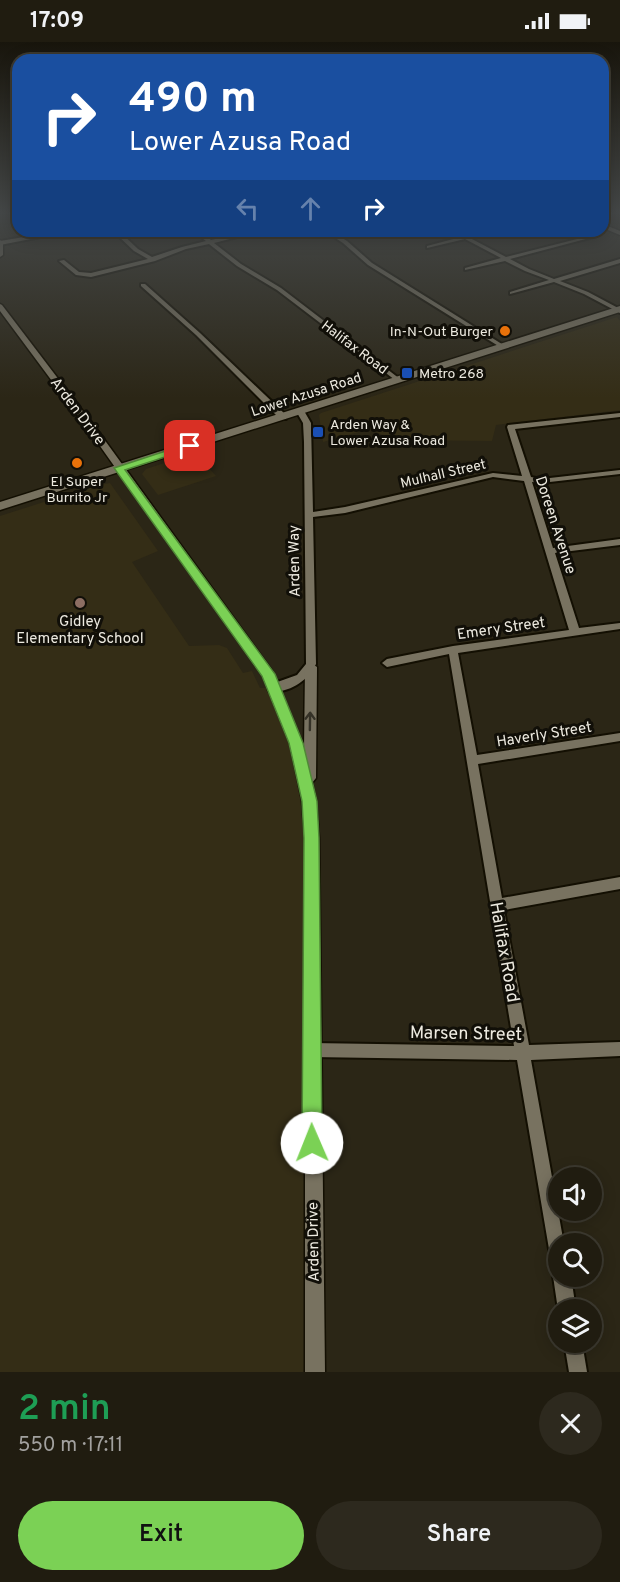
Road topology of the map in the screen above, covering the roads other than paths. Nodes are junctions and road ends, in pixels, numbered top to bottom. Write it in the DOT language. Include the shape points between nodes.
graph roads {
  1 [pos="254,274"];
  2 [pos="386,274"];
  3 [pos="540,274"];
  4 [pos="575,274"];
  5 [pos="554,280"];
  6 [pos="143,285"];
  7 [pos="512,293"];
  8 [pos="0,306"];
  9 [pos="619,310"];
  10 [pos="502,346"];
  11 [pos="397,379"];
  12 [pos="300,411"];
  13 [pos="620,415"];
  14 [pos="283,417"];
  15 [pos="119,468"];
  16 [pos="620,472"];
  17 [pos="527,479"];
  18 [pos="0,506"];
  19 [pos="309,515"];
  20 [pos="620,542"];
  21 [pos="550,551"];
  22 [pos="620,626"];
  23 [pos="575,632"];
  24 [pos="453,650"];
  25 [pos="387,663"];
  26 [pos="311,667"];
  27 [pos="273,688"];
  28 [pos="620,737"];
  29 [pos="472,760"];
  30 [pos="309,801"];
  31 [pos="620,883"];
  32 [pos="497,905"];
  33 [pos="620,1049"];
  34 [pos="311,1050"];
  35 [pos="522,1053"];
  36 [pos="554,1233"];
  37 [pos="575,1353"];
  38 [pos="315,1372"];
  39 [pos="578,1372"];
  1 -- 11 [label="street, Halifax Road"];
  2 -- 10 [label="street"];
  3 -- 5 [label="street"];
  4 -- 5 [label="street"];
  5 -- 7 [label="street"];
  5 -- 9 [label="street"];
  6 -- 14 [label="street"];
  8 -- 15 [label="street, Arden Drive"];
  9 -- 10 [label="main road, Lower Azusa Road"];
  10 -- 11 [label="main road, Lower Azusa Road"];
  11 -- 12 [label="main road, Lower Azusa Road"];
  12 -- 14 [label="main road, Lower Azusa Road"];
  12 -- 19 [label="street, Arden Way" via="307,423"];
  13 -- 17 [label="street, Doreen Avenue" via="511,427"];
  14 -- 15 [label="main road, Lower Azusa Road"];
  15 -- 18 [label="main road, Lower Azusa Road"];
  15 -- 27 [label="street, Arden Drive" via="268,674"];
  16 -- 17 [label="street, Mulhall Street" via="541,482"];
  17 -- 19 [label="street, Mulhall Street" via="493,475"];
  17 -- 21 [label="street, Doreen Avenue"];
  19 -- 26 [label="street, Arden Way"];
  20 -- 21 [label="street"];
  21 -- 23 [label="street, Doreen Avenue"];
  22 -- 23 [label="street, Emery Street"];
  23 -- 24 [label="street, Emery Street"];
  24 -- 25 [label="street, Emery Street"];
  24 -- 29 [label="street, Halifax Road"];
  26 -- 27 [label="street" via="299,680"];
  30 -- 26 [label="street, one-way"];
  27 -- 30 [label="street, Arden Drive" via="296,743"];
  28 -- 29 [label="street, Haverly Street"];
  29 -- 32 [label="street, Halifax Road"];
  30 -- 34 [label="street, Arden Drive"];
  31 -- 32 [label="street"];
  32 -- 35 [label="street, Halifax Road"];
  33 -- 35 [label="street, Marsen Street"];
  34 -- 35 [label="street, Marsen Street"];
  34 -- 38 [label="street, Arden Drive"];
  35 -- 36 [label="street, Halifax Road"];
  37 -- 39 [label="street"];
}
